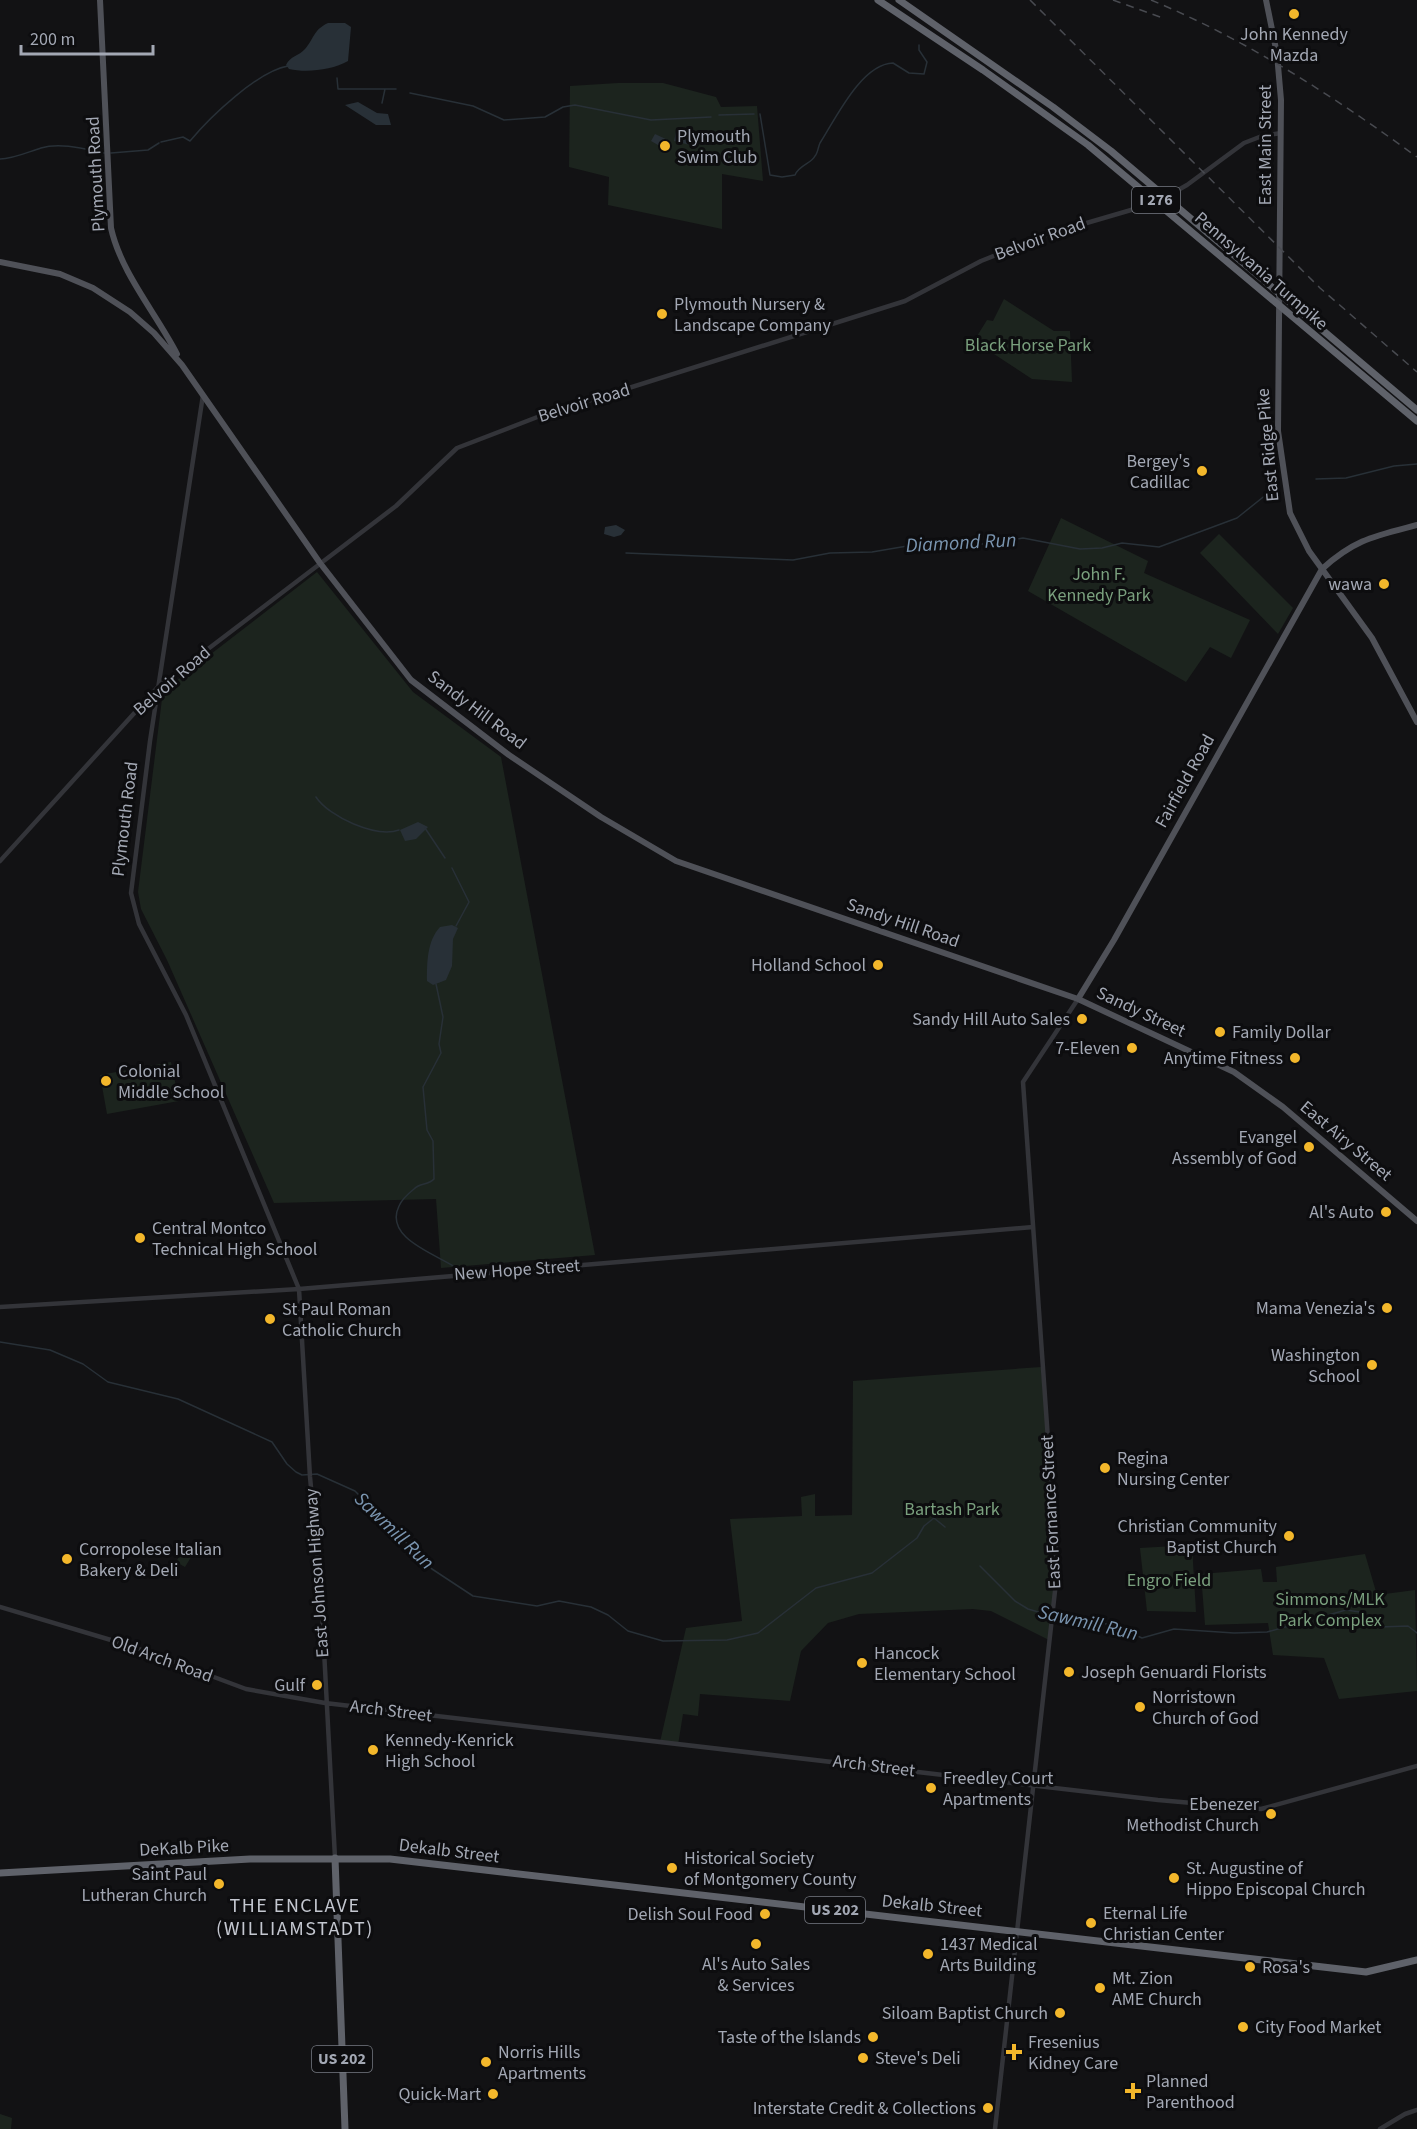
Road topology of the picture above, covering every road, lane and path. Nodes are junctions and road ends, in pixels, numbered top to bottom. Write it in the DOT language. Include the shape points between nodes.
graph roads {
  1 [pos="100,0"];
  2 [pos="878,0"];
  3 [pos="899,0"];
  4 [pos="1266,0"];
  5 [pos="1282,133"];
  6 [pos="1280,236"];
  7 [pos="0,262"];
  8 [pos="182,365"];
  9 [pos="203,395"];
  10 [pos="1417,410"];
  11 [pos="1417,421"];
  12 [pos="1417,525"];
  13 [pos="320,563"];
  14 [pos="1322,569"];
  15 [pos="158,687"];
  16 [pos="1417,722"];
  17 [pos="0,861"];
  18 [pos="1078,999"];
  19 [pos="1071,1008"];
  20 [pos="1282,1107"];
  21 [pos="1417,1221"];
  22 [pos="1033,1227"];
  23 [pos="299,1289"];
  24 [pos="0,1307"];
  25 [pos="0,1607"];
  26 [pos="325,1703"];
  27 [pos="1417,1766"];
  28 [pos="1034,1785"];
  29 [pos="335,1858"];
  30 [pos="0,1873"];
  31 [pos="1017,1931"];
  32 [pos="1417,1960"];
  33 [pos="1417,2110"];
  34 [pos="345,2129"];
  35 [pos="995,2129"];
  36 [pos="1380,2129"];
  1 -- 8 [label="main road, Plymouth Road" via="114,240"];
  2 -- 11 [label="highway, Pennsylvania Turnpike / I 276" via="1088,145"];
  3 -- 10 [label="highway, Pennsylvania Turnpike / I 276" via="1111,151"];
  4 -- 5 [label="main road, East Main Street" via="1277,54"];
  5 -- 6 [label="main road, East Main Street"];
  5 -- 13 [label="street, Belvoir Road" via="1249,140 1177,191 1147,206 1032,240 981,261 905,301 540,416 470,442 457,448 396,506"];
  6 -- 14 [label="main road, East Ridge Pike" via="1278,431 1290,513"];
  7 -- 8 [label="main road, Sandy Hill Road" via="60,274 93,288 130,312"];
  8 -- 9 [label="main road, Sandy Hill Road"];
  9 -- 13 [label="main road, Sandy Hill Road"];
  9 -- 15 [label="street, Plymouth Road"];
  12 -- 14 [label="main road, Fairfield Road" via="1360,541 1344,549"];
  13 -- 15 [label="street, Belvoir Road"];
  13 -- 18 [label="main road, Sandy Hill Road" via="411,680 508,754 601,817 676,861"];
  14 -- 16 [label="main road, East Ridge Pike" via="1372,638"];
  14 -- 18 [label="main road, Fairfield Road"];
  15 -- 17 [label="street, Belvoir Road"];
  15 -- 23 [label="street, Plymouth Road" via="132,883 135,912 186,1015"];
  18 -- 19 [label="street, Fairfield Road"];
  18 -- 20 [label="main road, Sandy Street" via="1234,1072"];
  19 -- 22 [label="street, East Fornance Street" via="1023,1082"];
  20 -- 21 [label="main road, East Airy Street"];
  22 -- 23 [label="street, New Hope Street"];
  22 -- 28 [label="street, East Fornance Street" via="1056,1554 1054,1610"];
  23 -- 24 [label="street, New Hope Street"];
  23 -- 26 [label="street, East Johnson Highway"];
  25 -- 26 [label="street, Old Arch Road" via="131,1646 246,1689"];
  26 -- 28 [label="street, Arch Street"];
  26 -- 29 [label="street, East Johnson Highway"];
  27 -- 28 [label="street, Arch Street" via="1254,1810"];
  28 -- 31 [label="street, East Fornance Street"];
  29 -- 30 [label="highway, DeKalb Pike / US 202"];
  29 -- 31 [label="highway, Dekalb Street / US 202" via="390,1859"];
  29 -- 34 [label="highway, US 202"];
  31 -- 32 [label="highway, Dekalb Street / US 202" via="1366,1972"];
  31 -- 35 [label="street, East Fornance Street"];
  33 -- 36 [label="street"];
}
